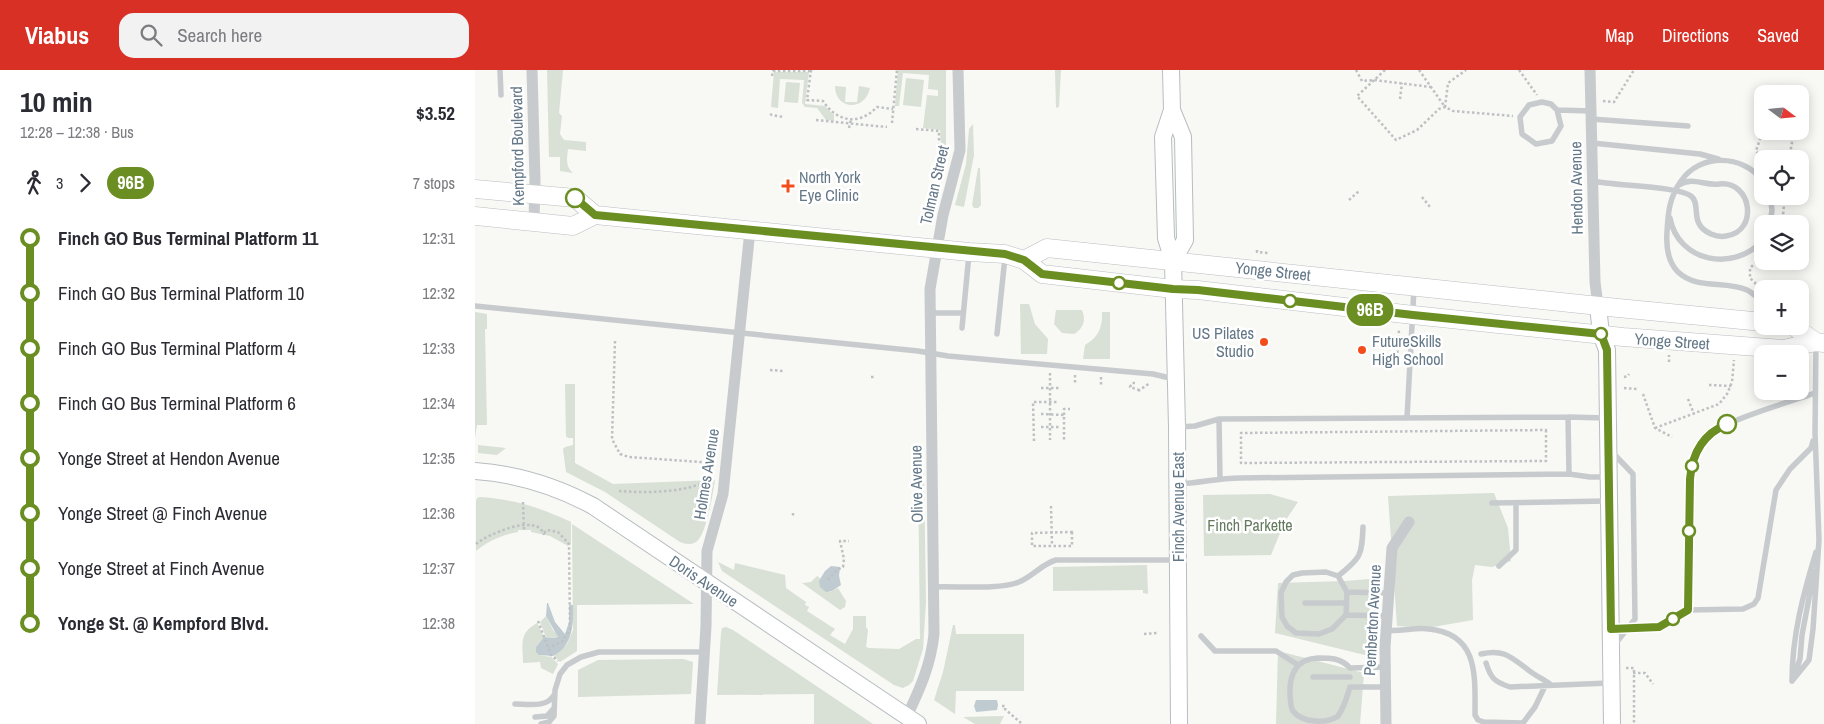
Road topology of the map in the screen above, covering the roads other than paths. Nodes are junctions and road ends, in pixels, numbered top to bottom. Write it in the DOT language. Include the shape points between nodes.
graph roads {
  1 [pos="501,70"];
  2 [pos="532,70"];
  3 [pos="958,70"];
  4 [pos="1171,70"];
  5 [pos="1590,70"];
  6 [pos="501,95"];
  7 [pos="1557,110"];
  8 [pos="1591,110"];
  9 [pos="1688,126"];
  10 [pos="1592,143"];
  11 [pos="1722,160"];
  12 [pos="1754,171"];
  13 [pos="1593,181"];
  14 [pos="1677,188"];
  15 [pos="475,189"];
  16 [pos="535,194"];
  17 [pos="1669,206"];
  18 [pos="595,215"];
  19 [pos="475,216"];
  20 [pos="534,222"];
  21 [pos="750,230"];
  22 [pos="937,248"];
  23 [pos="1754,248"];
  24 [pos="969,252"];
  25 [pos="1005,254"];
  26 [pos="1024,260"];
  27 [pos="1173,261"];
  28 [pos="1414,286"];
  29 [pos="1173,289"];
  30 [pos="1754,296"];
  31 [pos="965,298"];
  32 [pos="972,299"];
  33 [pos="475,306"];
  34 [pos="1598,306"];
  35 [pos="971,309"];
  36 [pos="963,312"];
  37 [pos="930,313"];
  38 [pos="1413,315"];
  39 [pos="971,316"];
  40 [pos="1754,321"];
  41 [pos="970,327"];
  42 [pos="995,331"];
  43 [pos="739,333"];
  44 [pos="1601,334"];
  45 [pos="1808,335"];
  46 [pos="1820,342"];
  47 [pos="930,353"];
  48 [pos="1176,380"];
  49 [pos="1815,393"];
  50 [pos="1568,417"];
  51 [pos="1407,418"];
  52 [pos="1608,418"];
  53 [pos="1219,419"];
  54 [pos="1177,427"];
  55 [pos="1815,432"];
  56 [pos="1608,448"];
  57 [pos="475,471"];
  58 [pos="1569,474"];
  59 [pos="1609,477"];
  60 [pos="1220,478"];
  61 [pos="1178,484"];
  62 [pos="1609,501"];
  63 [pos="1516,503"];
  64 [pos="1492,504"];
  65 [pos="1409,522"];
  66 [pos="1363,527"];
  67 [pos="1819,540"];
  68 [pos="1178,560"];
  69 [pos="1499,566"];
  70 [pos="1338,576"];
  71 [pos="707,582"];
  72 [pos="934,587"];
  73 [pos="1347,592"];
  74 [pos="1389,593"];
  75 [pos="1305,603"];
  76 [pos="1346,603"];
  77 [pos="1688,610"];
  78 [pos="1346,615"];
  79 [pos="1387,616"];
  80 [pos="1619,628"];
  81 [pos="1386,630"];
  82 [pos="1201,636"];
  83 [pos="704,652"];
  84 [pos="1481,654"];
  85 [pos="1486,663"];
  86 [pos="1298,665"];
  87 [pos="1385,667"];
  88 [pos="1350,668"];
  89 [pos="1612,675"];
  90 [pos="1313,677"];
  91 [pos="1350,677"];
  92 [pos="1548,684"];
  93 [pos="1350,687"];
  94 [pos="1385,687"];
  95 [pos="555,695"];
  96 [pos="515,704"];
  97 [pos="555,706"];
  98 [pos="535,717"];
  99 [pos="912,720"];
  100 [pos="541,724"];
  101 [pos="700,724"];
  102 [pos="1179,724"];
  103 [pos="1386,724"];
  104 [pos="1612,724"];
  1 -- 6 [label="lane"];
  2 -- 16 [label="street, Kempford Boulevard"];
  3 -- 22 [label="street, Tolman Street" via="960,150"];
  4 -- 27 [label="street, Finch Avenue East" via="1172,110 1163,137 1165,238"];
  5 -- 8 [label="street, Hendon Avenue"];
  7 -- 7 [label="lane" via="1542,102 1529,105 1520,117 1522,134 1536,144 1552,140 1561,126"];
  7 -- 8 [label="lane"];
  8 -- 9 [label="lane"];
  8 -- 10 [label="street, Hendon Avenue"];
  10 -- 11 [label="lane" via="1700,154"];
  10 -- 13 [label="street, Hendon Avenue"];
  11 -- 12 [label="lane"];
  11 -- 14 [label="lane" via="1699,166 1687,174"];
  13 -- 14 [label="lane"];
  13 -- 34 [label="street, Hendon Avenue"];
  14 -- 14 [label="lane" via="1683,182 1691,181 1734,187 1743,194 1747,203 1745,222 1730,235 1708,232 1698,222 1694,199"];
  14 -- 17 [label="lane"];
  15 -- 16 [label="main road"];
  16 -- 18 [label="main road" via="575,198"];
  16 -- 20 [label="street, Kempford Boulevard"];
  17 -- 23 [label="lane" via="1677,235 1690,249 1703,256 1717,260 1737,258"];
  17 -- 30 [label="lane" via="1667,245 1677,271 1698,282 1745,289"];
  18 -- 20 [label="main road" via="573,226"];
  18 -- 21 [label="main road, Yonge Street"];
  19 -- 20 [label="main road"];
  21 -- 22 [label="main road, Yonge Street"];
  21 -- 43 [label="street, Holmes Avenue"];
  22 -- 24 [label="main road, Yonge Street"];
  22 -- 37 [label="street, Olive Avenue" via="930,289"];
  24 -- 25 [label="main road, Yonge Street"];
  24 -- 31 [label="lane"];
  25 -- 26 [label="main road, Yonge Street"];
  25 -- 42 [label="lane"];
  26 -- 27 [label="main road, Yonge Street" via="1047,248"];
  26 -- 29 [label="main road, Yonge Street" via="1042,274"];
  27 -- 28 [label="main road, Yonge Street"];
  27 -- 29 [label="street, Finch Avenue East"];
  28 -- 34 [label="main road, Yonge Street"];
  28 -- 38 [label="lane"];
  29 -- 38 [label="main road, Yonge Street"];
  29 -- 48 [label="street, Finch Avenue East"];
  31 -- 32 [label="lane"];
  31 -- 36 [label="lane"];
  33 -- 43 [label="lane"];
  34 -- 40 [label="main road, Yonge Street"];
  34 -- 44 [label="street"];
  35 -- 36 [label="lane"];
  36 -- 37 [label="lane"];
  36 -- 39 [label="lane"];
  36 -- 41 [label="lane" via="962,328"];
  37 -- 47 [label="street, Olive Avenue"];
  38 -- 44 [label="main road, Yonge Street"];
  38 -- 51 [label="lane"];
  43 -- 47 [label="lane"];
  43 -- 71 [label="street, Holmes Avenue" via="722,500 707,551"];
  44 -- 46 [label="main road, Yonge Street" via="1783,349"];
  44 -- 52 [label="street" via="1607,350"];
  45 -- 46 [label="main road"];
  46 -- 49 [label="lane"];
  47 -- 48 [label="lane" via="1153,374"];
  47 -- 72 [label="street, Olive Avenue"];
  48 -- 54 [label="street, Finch Avenue East"];
  49 -- 55 [label="lane"];
  49 -- 77 [label="lane" via="1724,426 1698,446 1690,479"];
  50 -- 51 [label="lane"];
  50 -- 52 [label="lane"];
  50 -- 58 [label="lane"];
  51 -- 53 [label="lane"];
  52 -- 56 [label="street"];
  53 -- 54 [label="lane"];
  53 -- 60 [label="lane"];
  54 -- 61 [label="street, Finch Avenue East"];
  55 -- 67 [label="lane"];
  55 -- 77 [label="lane" via="1811,448 1789,469 1775,490 1756,601 1743,609"];
  56 -- 59 [label="street"];
  56 -- 80 [label="lane" via="1633,474 1635,619"];
  57 -- 71 [label="street, Doris Avenue" via="520,477 568,493 609,516"];
  58 -- 59 [label="lane"];
  58 -- 60 [label="lane"];
  59 -- 62 [label="street"];
  60 -- 61 [label="lane"];
  61 -- 68 [label="street, Finch Avenue East"];
  62 -- 63 [label="lane"];
  62 -- 80 [label="street"];
  63 -- 64 [label="lane"];
  63 -- 69 [label="lane" via="1516,550"];
  65 -- 74 [label="street, Pemberton Avenue" via="1392,548"];
  66 -- 70 [label="lane" via="1359,557"];
  67 -- 67 [label="lane" via="1800,659 1792,681 1809,660"];
  68 -- 72 [label="lane" via="1056,560 1011,584"];
  68 -- 102 [label="street, Finch Avenue East"];
  70 -- 73 [label="lane"];
  70 -- 78 [label="lane" via="1326,572 1293,575 1281,593 1282,617 1296,633 1319,634 1331,629"];
  71 -- 83 [label="street, Holmes Avenue"];
  71 -- 99 [label="street, Doris Avenue"];
  72 -- 99 [label="street, Olive Avenue" via="934,634"];
  73 -- 74 [label="lane"];
  73 -- 76 [label="lane"];
  74 -- 79 [label="street, Pemberton Avenue"];
  75 -- 76 [label="lane"];
  76 -- 78 [label="lane"];
  77 -- 80 [label="lane" via="1659,627"];
  78 -- 79 [label="lane"];
  79 -- 81 [label="street, Pemberton Avenue"];
  80 -- 89 [label="street" via="1611,649"];
  81 -- 87 [label="street, Pemberton Avenue"];
  81 -- 92 [label="lane" via="1427,628 1442,631 1467,648 1473,663 1475,715 1484,722 1523,723"];
  82 -- 86 [label="lane" via="1215,651 1277,651"];
  83 -- 95 [label="lane" via="589,654 563,670"];
  83 -- 101 [label="street, Holmes Avenue"];
  84 -- 92 [label="lane" via="1493,651 1504,654"];
  85 -- 92 [label="lane" via="1497,682 1510,686"];
  86 -- 88 [label="lane" via="1310,659 1332,658"];
  86 -- 93 [label="lane" via="1290,690 1292,709 1309,722 1331,721 1337,716"];
  87 -- 88 [label="lane"];
  87 -- 94 [label="street, Pemberton Avenue"];
  88 -- 91 [label="lane"];
  89 -- 92 [label="lane"];
  89 -- 104 [label="street"];
  90 -- 91 [label="lane"];
  91 -- 93 [label="lane"];
  93 -- 94 [label="lane"];
  94 -- 103 [label="street, Pemberton Avenue"];
  95 -- 96 [label="lane" via="546,704"];
  95 -- 97 [label="lane"];
  97 -- 98 [label="lane" via="547,716"];
  97 -- 100 [label="lane" via="552,719"];
}
